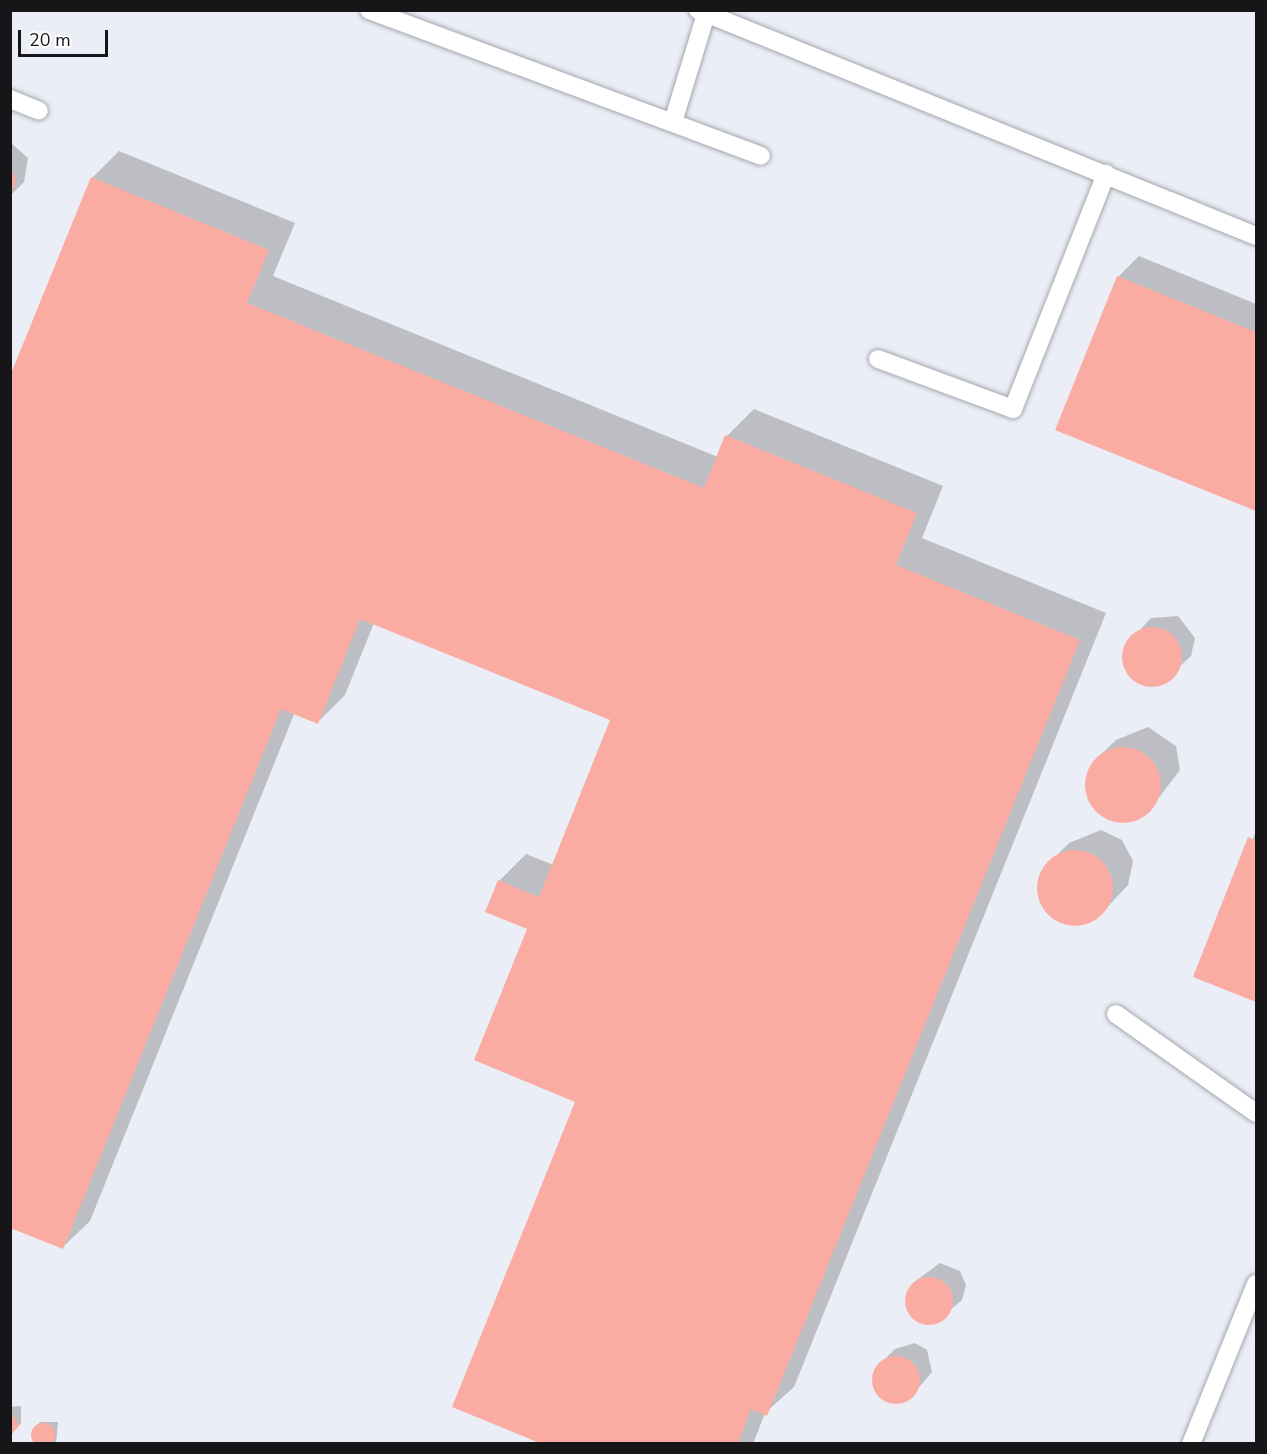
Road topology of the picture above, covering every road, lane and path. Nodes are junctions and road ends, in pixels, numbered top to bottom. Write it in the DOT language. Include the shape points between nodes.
graph roads {
  1 [pos="369,10"];
  2 [pos="702,12"];
  3 [pos="10,99"];
  4 [pos="39,111"];
  5 [pos="673,122"];
  6 [pos="761,156"];
  7 [pos="1106,174"];
  8 [pos="1257,236"];
  9 [pos="878,359"];
  10 [pos="1116,1014"];
  11 [pos="1257,1113"];
  12 [pos="1257,1284"];
  13 [pos="1191,1443"];
  1 -- 5 [label="lane"];
  2 -- 5 [label="lane"];
  2 -- 7 [label="lane"];
  3 -- 4 [label="lane"];
  5 -- 6 [label="lane"];
  7 -- 8 [label="lane"];
  7 -- 9 [label="lane" via="1013,409"];
  10 -- 11 [label="lane"];
  12 -- 13 [label="lane"];
}
